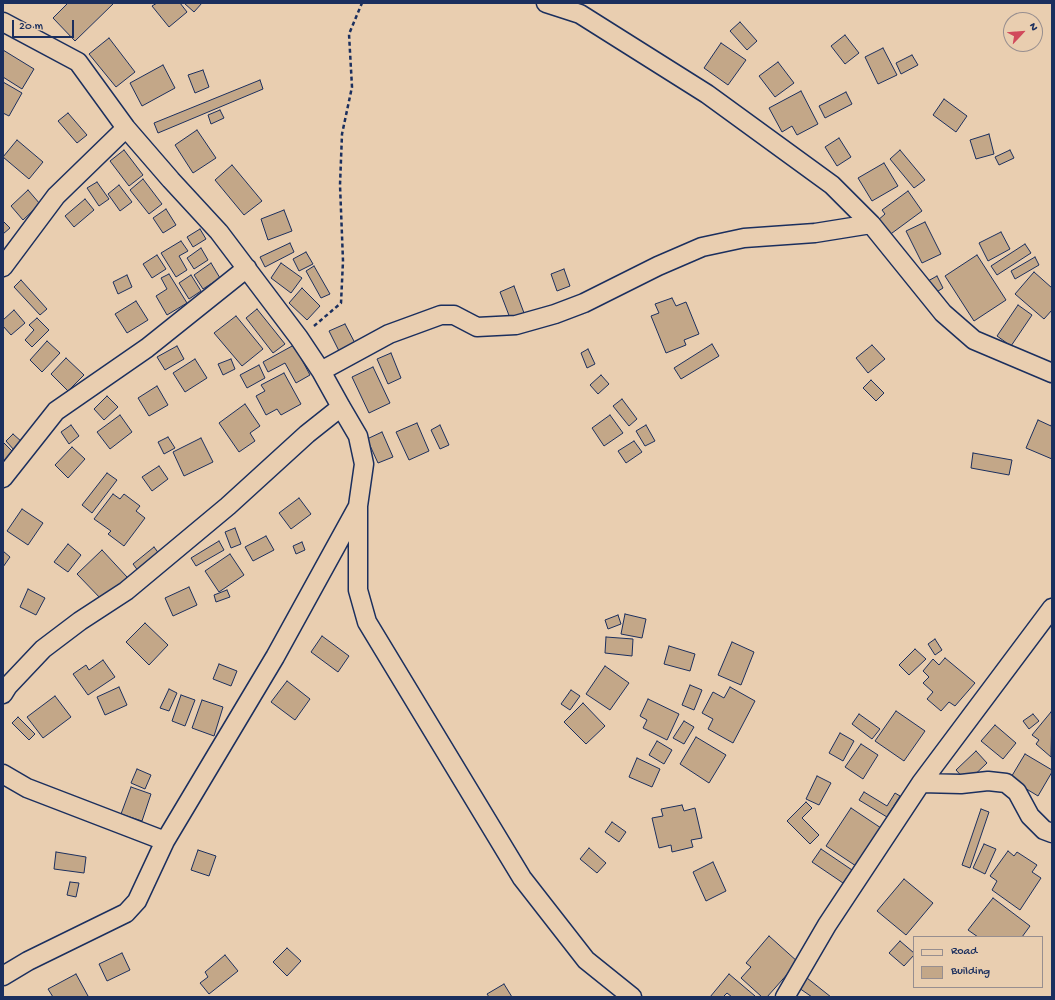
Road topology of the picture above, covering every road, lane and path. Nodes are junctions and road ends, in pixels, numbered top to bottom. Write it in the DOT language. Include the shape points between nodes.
graph roads {
  1 [pos="362,3"];
  2 [pos="546,3"];
  3 [pos="3,22"];
  4 [pos="126,128"];
  5 [pos="870,224"];
  6 [pos="3,267"];
  7 [pos="247,268"];
  8 [pos="300,338"];
  9 [pos="321,371"];
  10 [pos="1052,373"];
  11 [pos="340,407"];
  12 [pos="3,478"];
  13 [pos="358,506"];
  14 [pos="1052,608"];
  15 [pos="3,694"];
  16 [pos="3,774"];
  17 [pos="921,783"];
  18 [pos="1052,833"];
  19 [pos="166,841"];
  20 [pos="3,976"];
  21 [pos="632,997"];
  22 [pos="786,997"];
  1 -- 8 [label="path" via="349,34 352,87 342,134 341,303"];
  2 -- 5 [label="street" via="580,14 707,94 832,185"];
  3 -- 4 [label="street" via="78,62"];
  4 -- 6 [label="street" via="56,196"];
  4 -- 7 [label="street" via="219,232"];
  5 -- 9 [label="street" via="815,233 744,238 702,247 658,266 584,304 516,325 477,327 454,315 441,315 389,334"];
  5 -- 10 [label="street" via="943,313 974,340"];
  7 -- 8 [label="street"];
  7 -- 12 [label="street" via="147,348 56,411"];
  8 -- 9 [label="street"];
  9 -- 11 [label="street"];
  11 -- 13 [label="street" via="358,436 364,464"];
  11 -- 15 [label="street" via="228,506 126,591 43,649"];
  13 -- 19 [label="street" via="275,657"];
  13 -- 21 [label="street" via="358,590 366,622 522,878 586,960"];
  14 -- 17 [label="street"];
  16 -- 19 [label="street" via="27,788"];
  17 -- 18 [label="street" via="1006,783 1018,792 1030,816 1044,830"];
  17 -- 22 [label="street" via="828,925"];
  19 -- 20 [label="street" via="137,901 126,913"];
}
